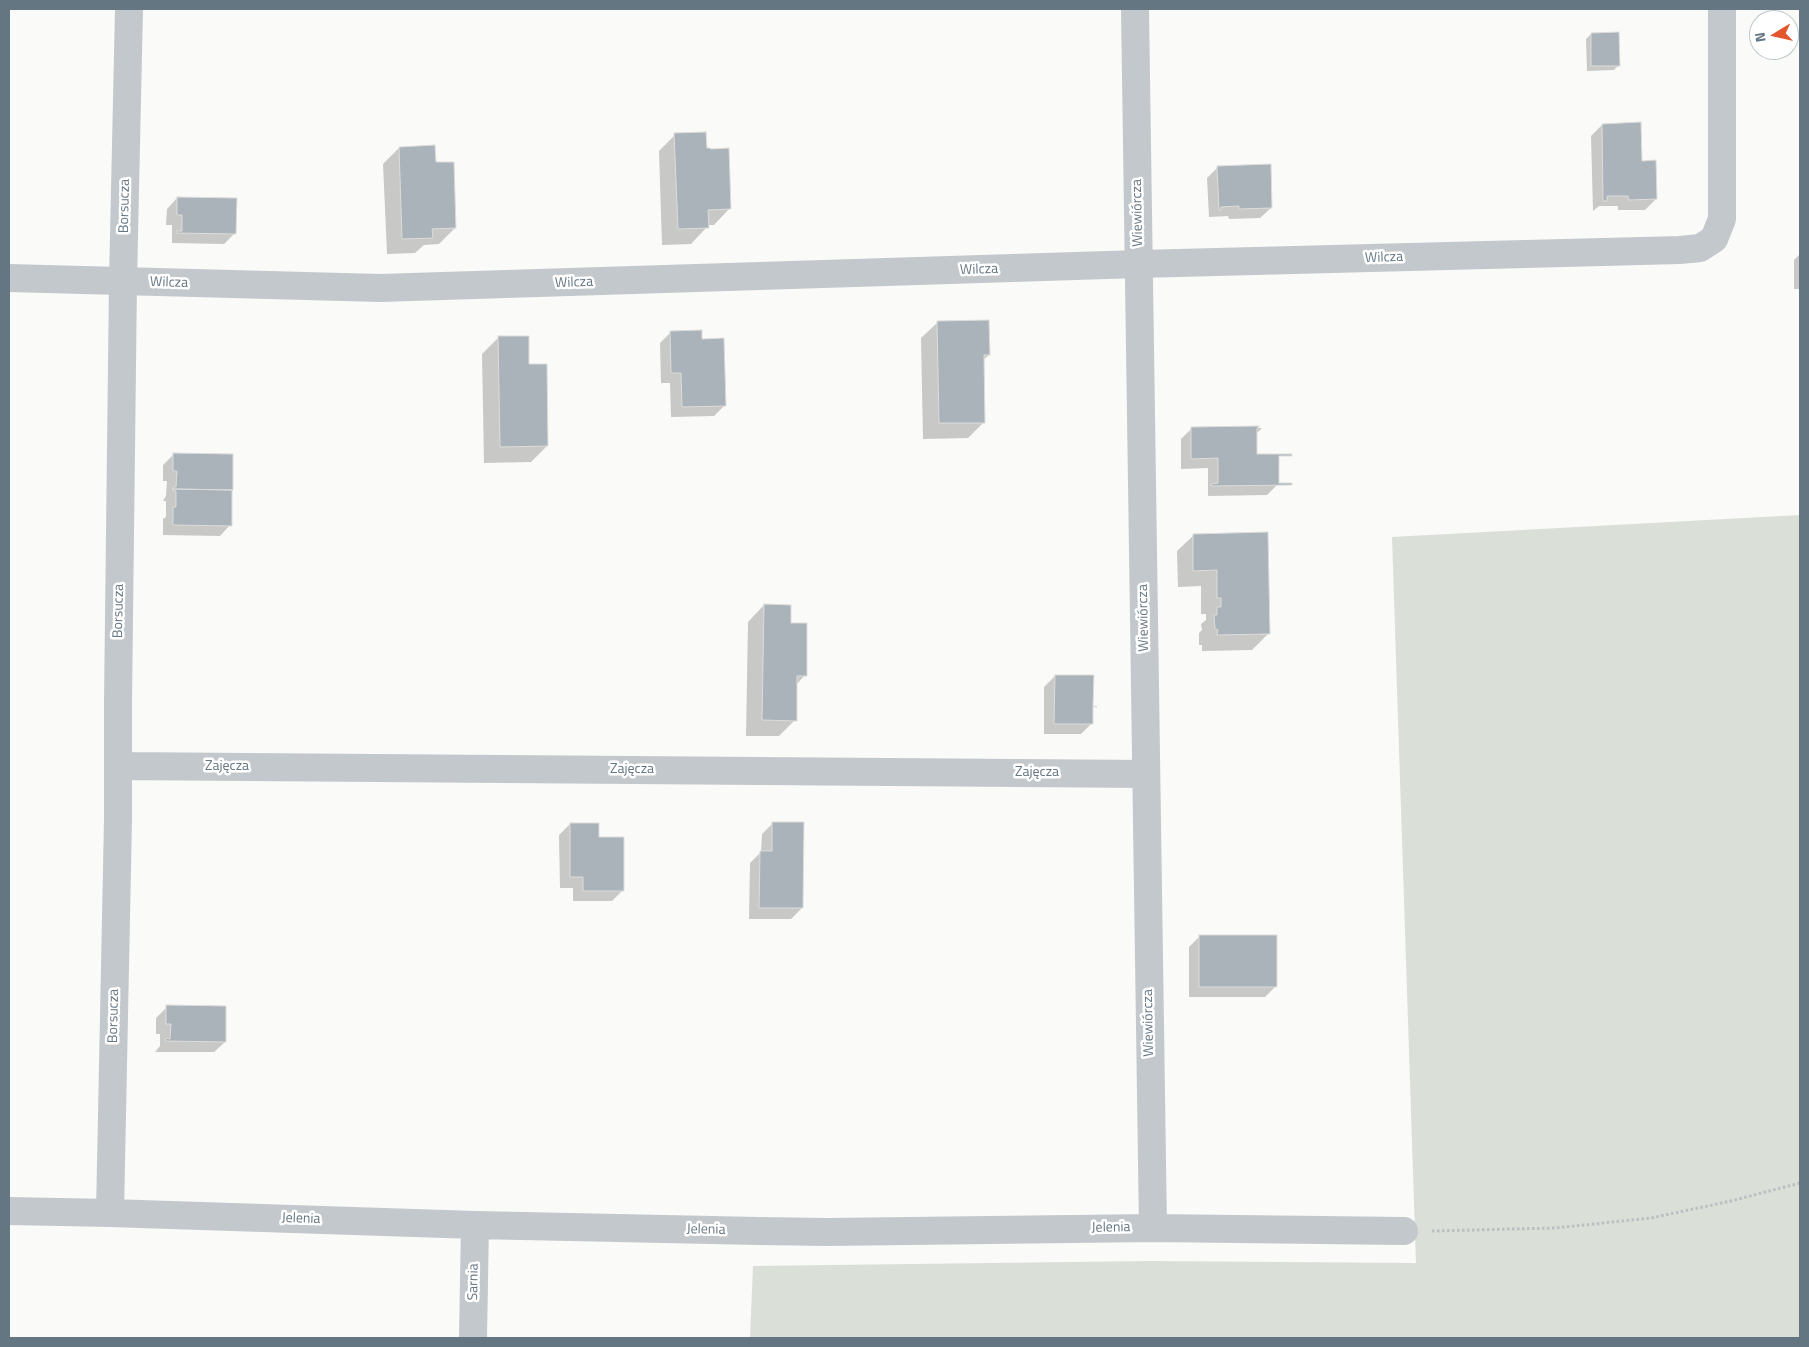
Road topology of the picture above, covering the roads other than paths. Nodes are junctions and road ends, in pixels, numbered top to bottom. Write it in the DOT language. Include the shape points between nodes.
graph roads {
  1 [pos="129,9"];
  2 [pos="1135,9"];
  3 [pos="1722,9"];
  4 [pos="1139,264"];
  5 [pos="9,278"];
  6 [pos="123,282"];
  7 [pos="118,766"];
  8 [pos="1146,774"];
  9 [pos="9,1212"];
  10 [pos="110,1213"];
  11 [pos="475,1225"];
  12 [pos="1153,1228"];
  13 [pos="1404,1231"];
  14 [pos="472,1338"];
  1 -- 6 [label="street, Borsucza"];
  2 -- 4 [label="street, Wiewiórcza"];
  3 -- 4 [label="street, Wilcza" via="1722,219 1714,239 1700,248"];
  4 -- 6 [label="street, Wilcza" via="380,288"];
  4 -- 8 [label="street, Wiewiórcza"];
  5 -- 6 [label="street, Wilcza"];
  6 -- 7 [label="street, Borsucza"];
  7 -- 8 [label="street, Zajęcza"];
  7 -- 10 [label="street, Borsucza"];
  8 -- 12 [label="street, Wiewiórcza"];
  9 -- 10 [label="street, Jelenia"];
  10 -- 11 [label="street, Jelenia"];
  11 -- 12 [label="street, Jelenia" via="827,1232"];
  11 -- 14 [label="street, Sarnia"];
  12 -- 13 [label="street, Jelenia"];
}
